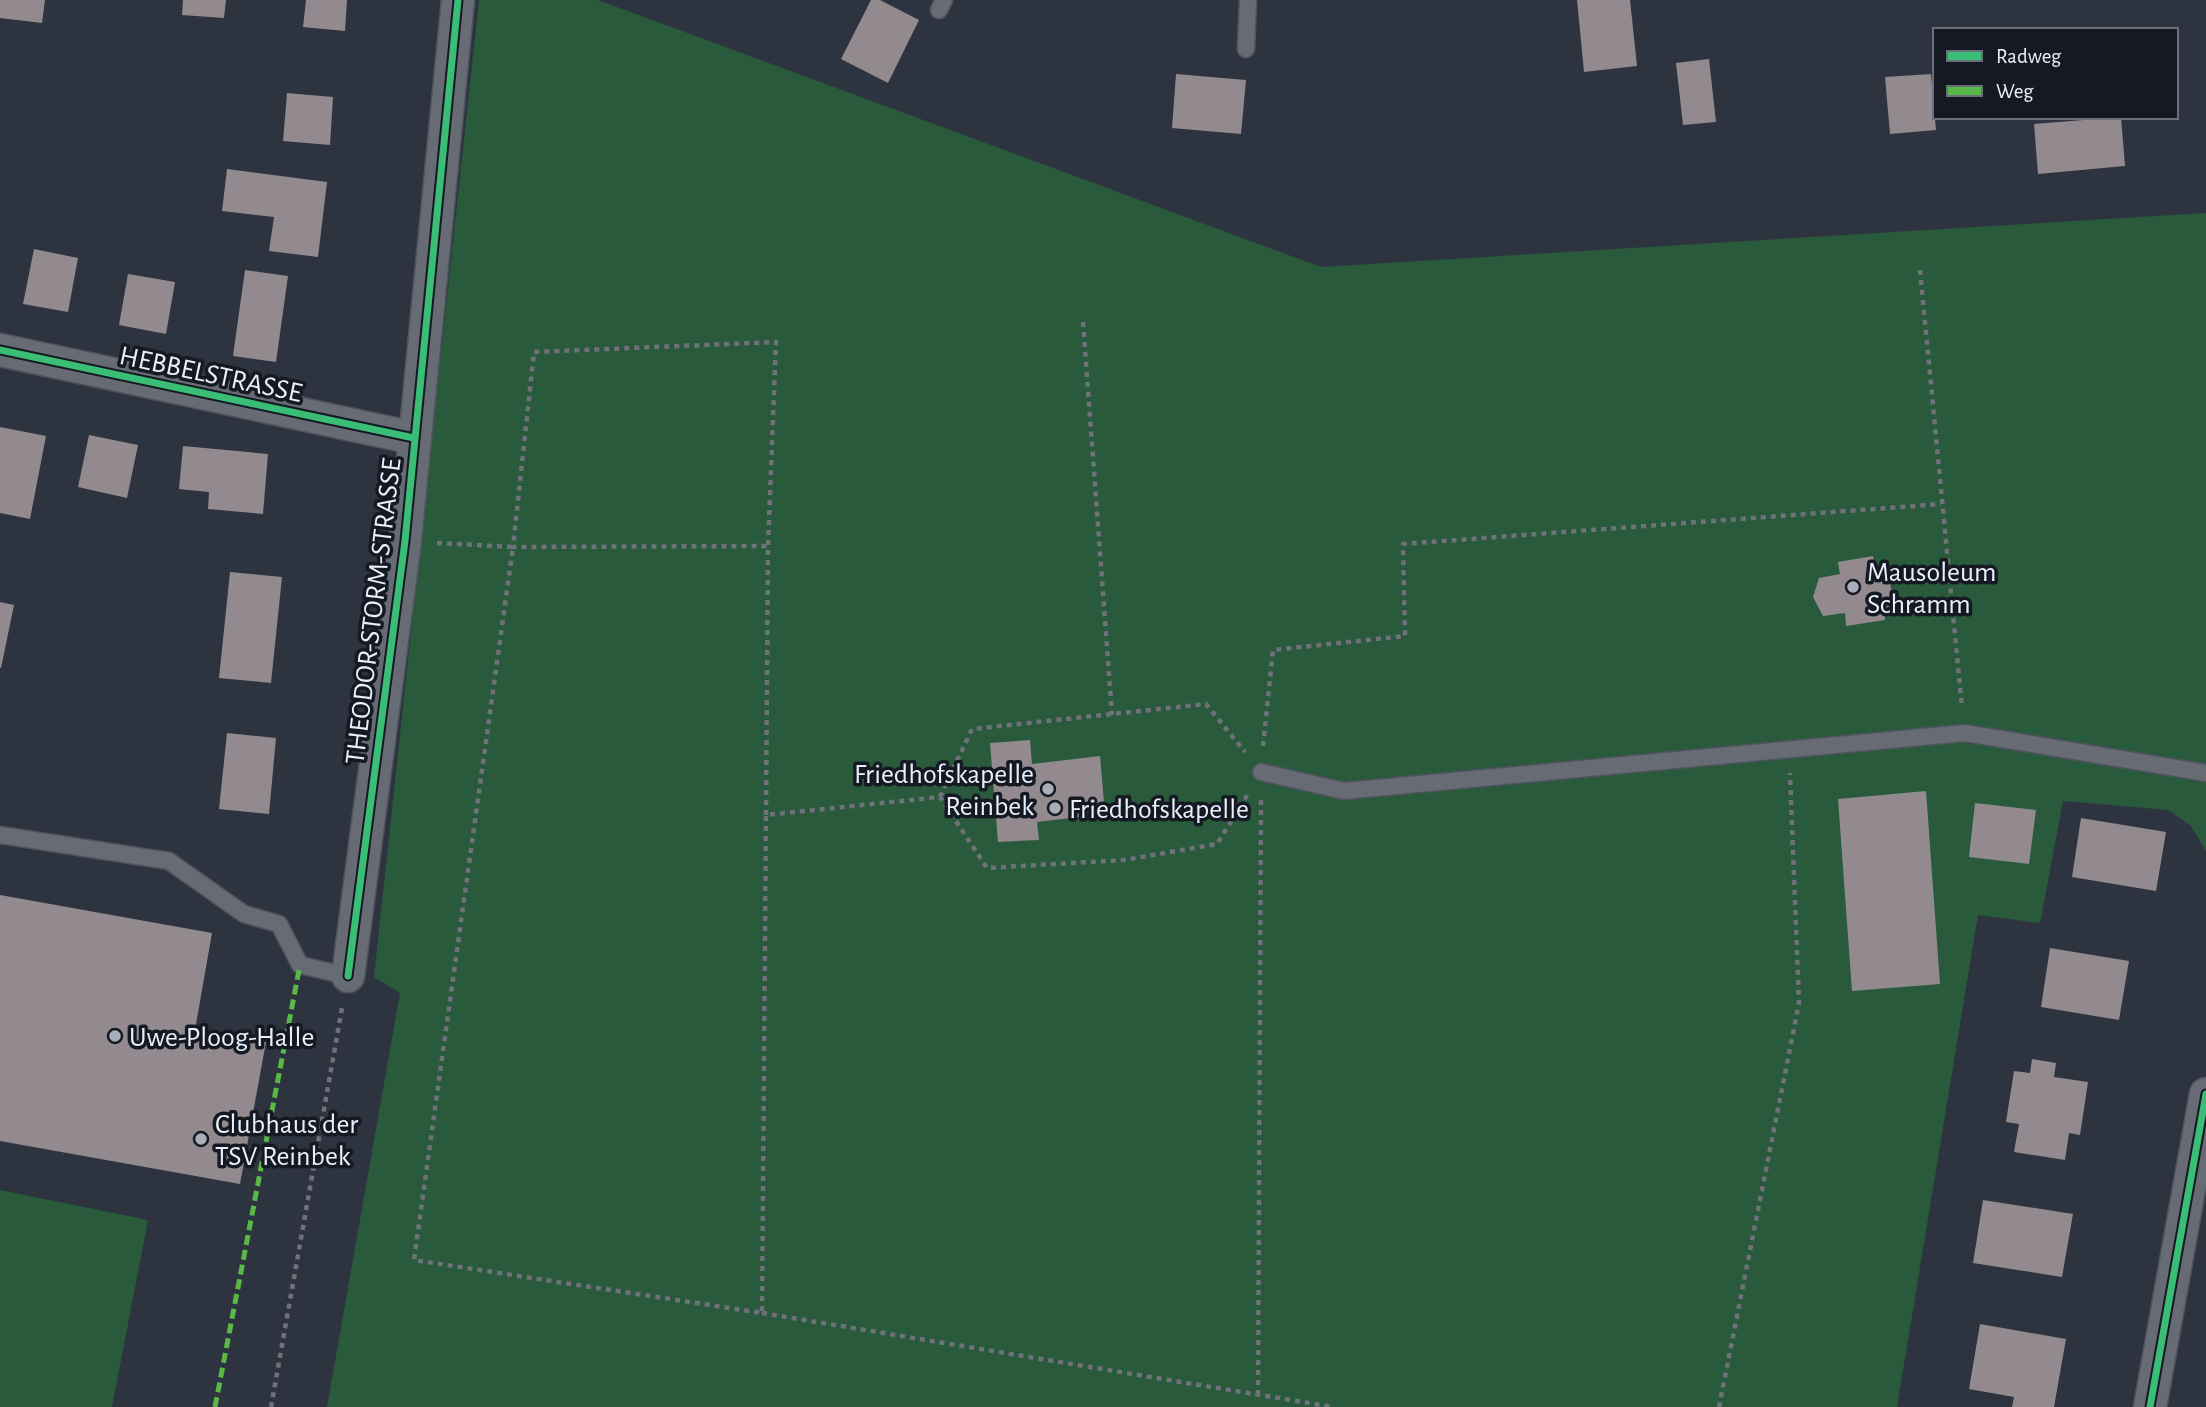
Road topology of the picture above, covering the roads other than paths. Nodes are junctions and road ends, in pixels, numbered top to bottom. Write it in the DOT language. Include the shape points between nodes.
graph roads {
  1 [pos="458,0"];
  2 [pos="1248,0"];
  3 [pos="1246,49"];
  4 [pos="0,350"];
  5 [pos="414,438"];
  6 [pos="1261,772"];
  7 [pos="2206,773"];
  8 [pos="0,835"];
  9 [pos="348,976"];
  10 [pos="2206,1094"];
  11 [pos="2150,1407"];
  1 -- 5 [label="street, THEODOR-STORM-STRASSE"];
  2 -- 3 [label="lane"];
  4 -- 5 [label="street, HEBBELSTRASSE"];
  5 -- 9 [label="street, THEODOR-STORM-STRASSE" via="405,541"];
  6 -- 7 [label="lane" via="1344,791 1965,733"];
  8 -- 9 [label="lane" via="169,861 244,914 279,924 300,965"];
  10 -- 11 [label="street"];
}
